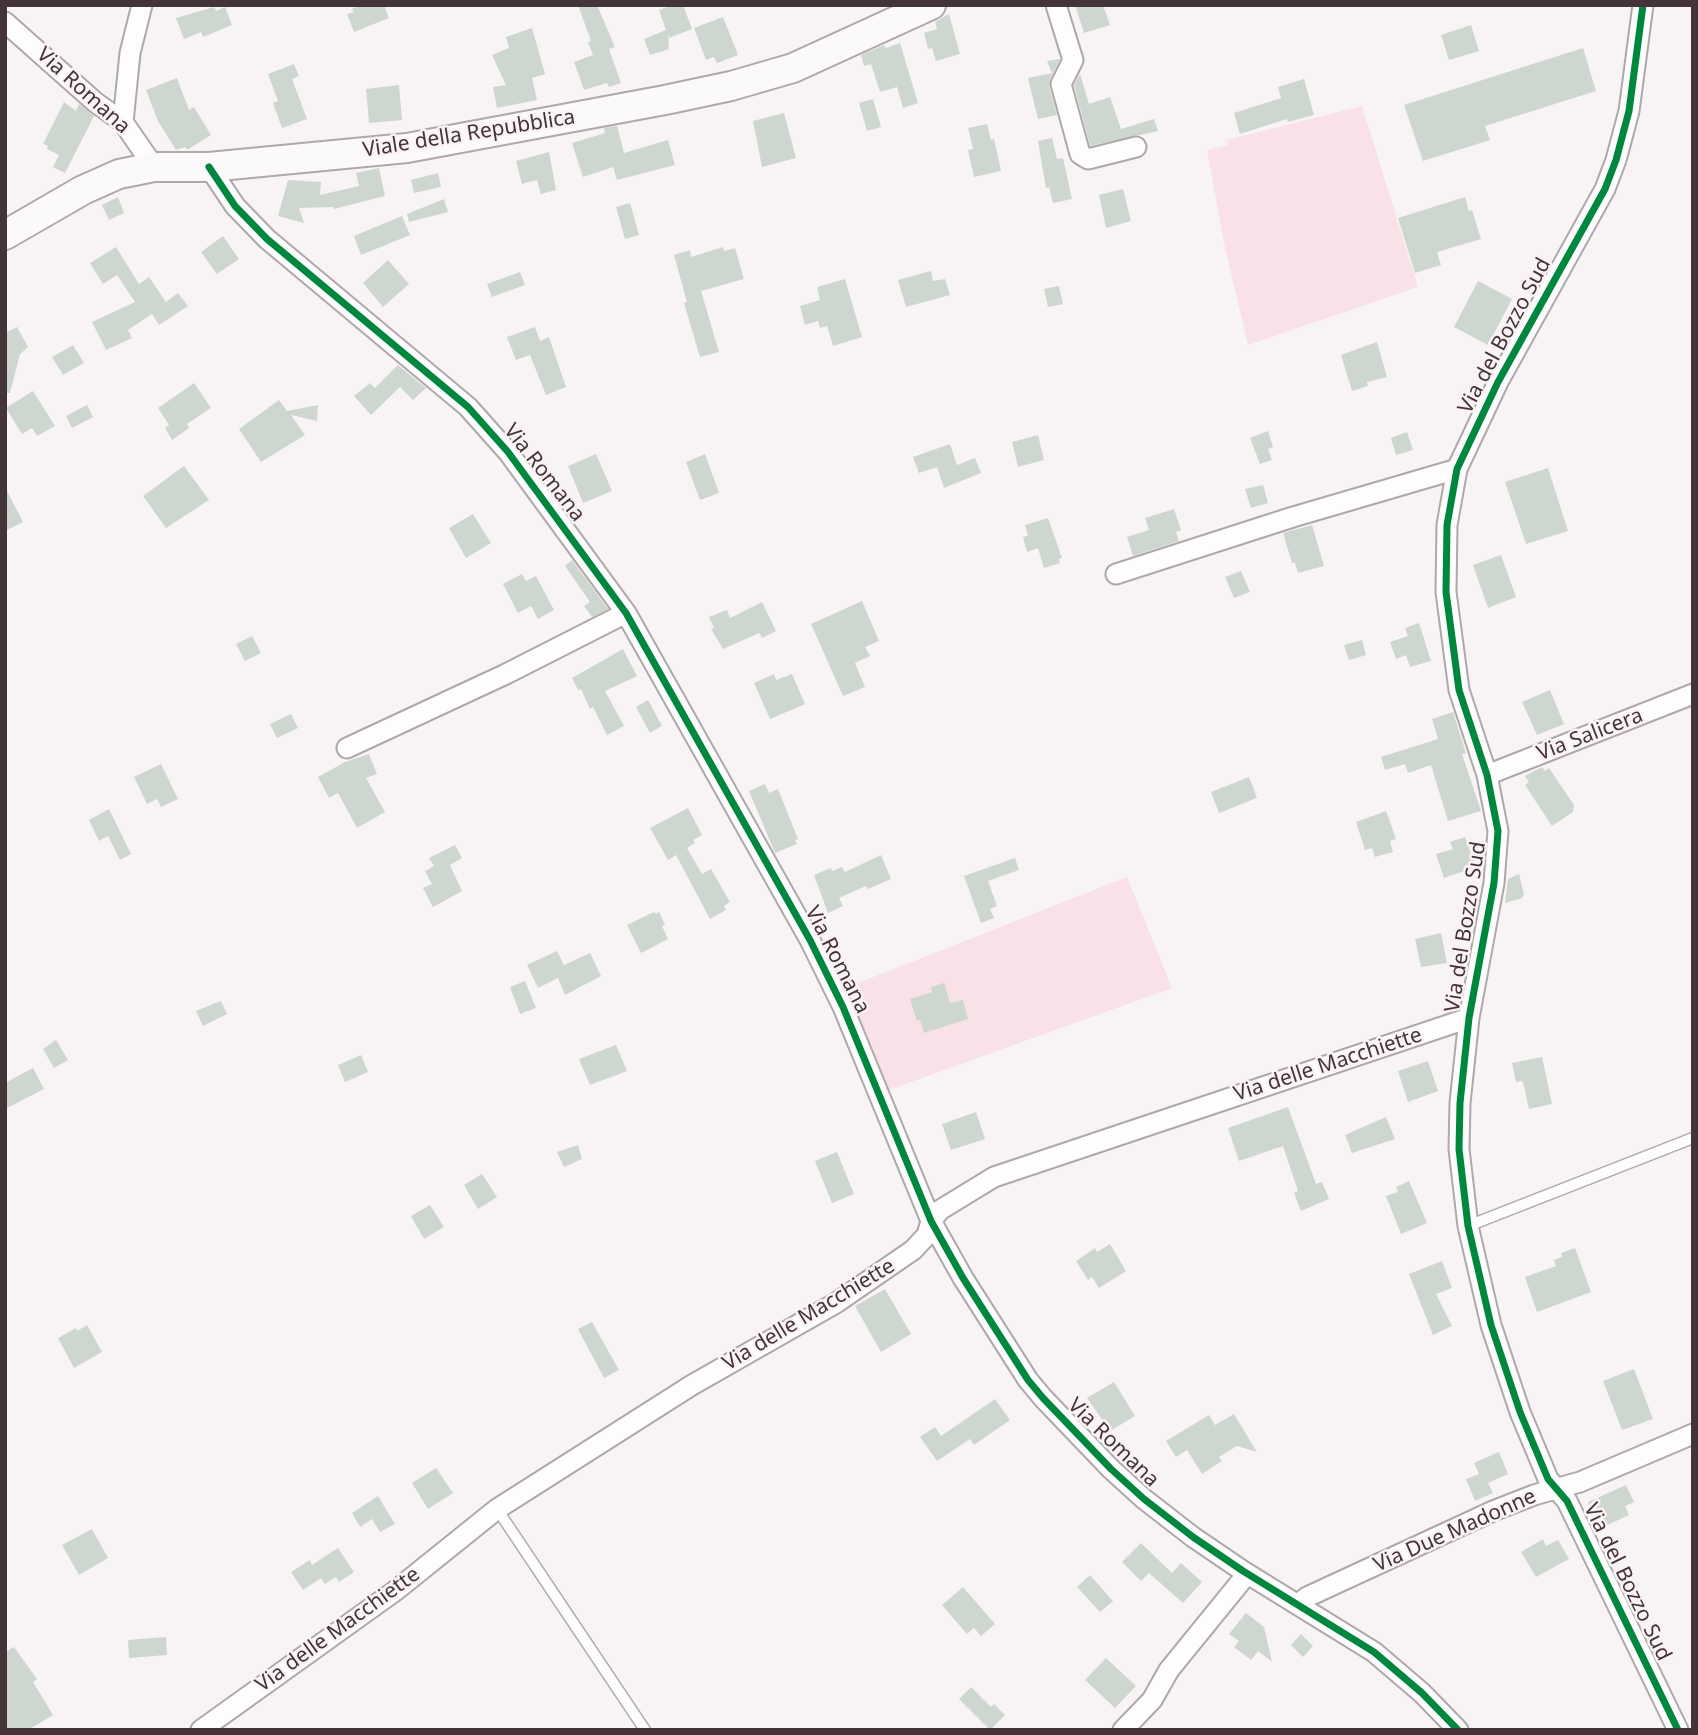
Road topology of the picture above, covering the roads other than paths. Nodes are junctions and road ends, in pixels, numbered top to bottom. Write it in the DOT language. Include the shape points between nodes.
graph roads {
  1 [pos="142,5"];
  2 [pos="1056,5"];
  3 [pos="1643,5"];
  4 [pos="918,8"];
  5 [pos="5,22"];
  6 [pos="123,122"];
  7 [pos="1136,147"];
  8 [pos="154,167"];
  9 [pos="209,167"];
  10 [pos="5,235"];
  11 [pos="1458,469"];
  12 [pos="1116,574"];
  13 [pos="626,614"];
  14 [pos="1693,694"];
  15 [pos="347,748"];
  16 [pos="1487,775"];
  17 [pos="1469,1018"];
  18 [pos="1693,1138"];
  19 [pos="931,1221"];
  20 [pos="1468,1227"];
  21 [pos="1693,1434"];
  22 [pos="1555,1488"];
  23 [pos="498,1509"];
  24 [pos="1247,1574"];
  25 [pos="1298,1604"];
  26 [pos="201,1730"];
  27 [pos="645,1730"];
  28 [pos="1123,1730"];
  29 [pos="1458,1730"];
  30 [pos="1678,1730"];
  1 -- 6 [label="street"];
  2 -- 7 [label="street" via="1073,60 1061,85 1080,153 1088,159"];
  3 -- 11 [label="street, Via del Bozzo Sud" via="1629,111 1605,189 1498,382"];
  4 -- 9 [label="main road, Viale della Repubblica" via="793,68 731,86 407,148"];
  5 -- 6 [label="street, Via Romana"];
  6 -- 8 [label="street, Via Romana"];
  8 -- 9 [label="main road, Viale della Repubblica"];
  8 -- 10 [label="main road, Viale della Repubblica" via="107,179"];
  9 -- 13 [label="street, Via Romana" via="235,206 267,239 468,407 524,472"];
  11 -- 12 [label="street"];
  11 -- 16 [label="street, Via del Bozzo Sud" via="1447,525 1446,592 1459,690"];
  13 -- 15 [label="street"];
  13 -- 19 [label="street, Via Romana" via="810,940 843,1007"];
  14 -- 16 [label="street, Via Salicera"];
  16 -- 17 [label="street, Via del Bozzo Sud" via="1498,831 1494,883"];
  17 -- 19 [label="street, Via delle Macchiette" via="994,1177 951,1202"];
  17 -- 20 [label="street, Via del Bozzo Sud" via="1459,1149"];
  18 -- 20 [label="lane"];
  19 -- 23 [label="street, Via delle Macchiette" via="927,1235 913,1250 836,1303 692,1385"];
  19 -- 24 [label="street, Via Romana" via="1043,1398 1144,1499"];
  20 -- 22 [label="street, Via del Bozzo Sud" via="1495,1337 1520,1412"];
  21 -- 22 [label="street, Via Due Madonne" via="1580,1482"];
  22 -- 25 [label="street, Via Due Madonne" via="1493,1511"];
  22 -- 30 [label="street, Via del Bozzo Sud" via="1567,1501"];
  23 -- 26 [label="street, Via delle Macchiette" via="395,1591"];
  23 -- 27 [label="lane"];
  24 -- 25 [label="street, Via Romana"];
  24 -- 28 [label="street" via="1169,1670 1152,1700"];
  25 -- 29 [label="street, Via Romana" via="1374,1652"];
}
